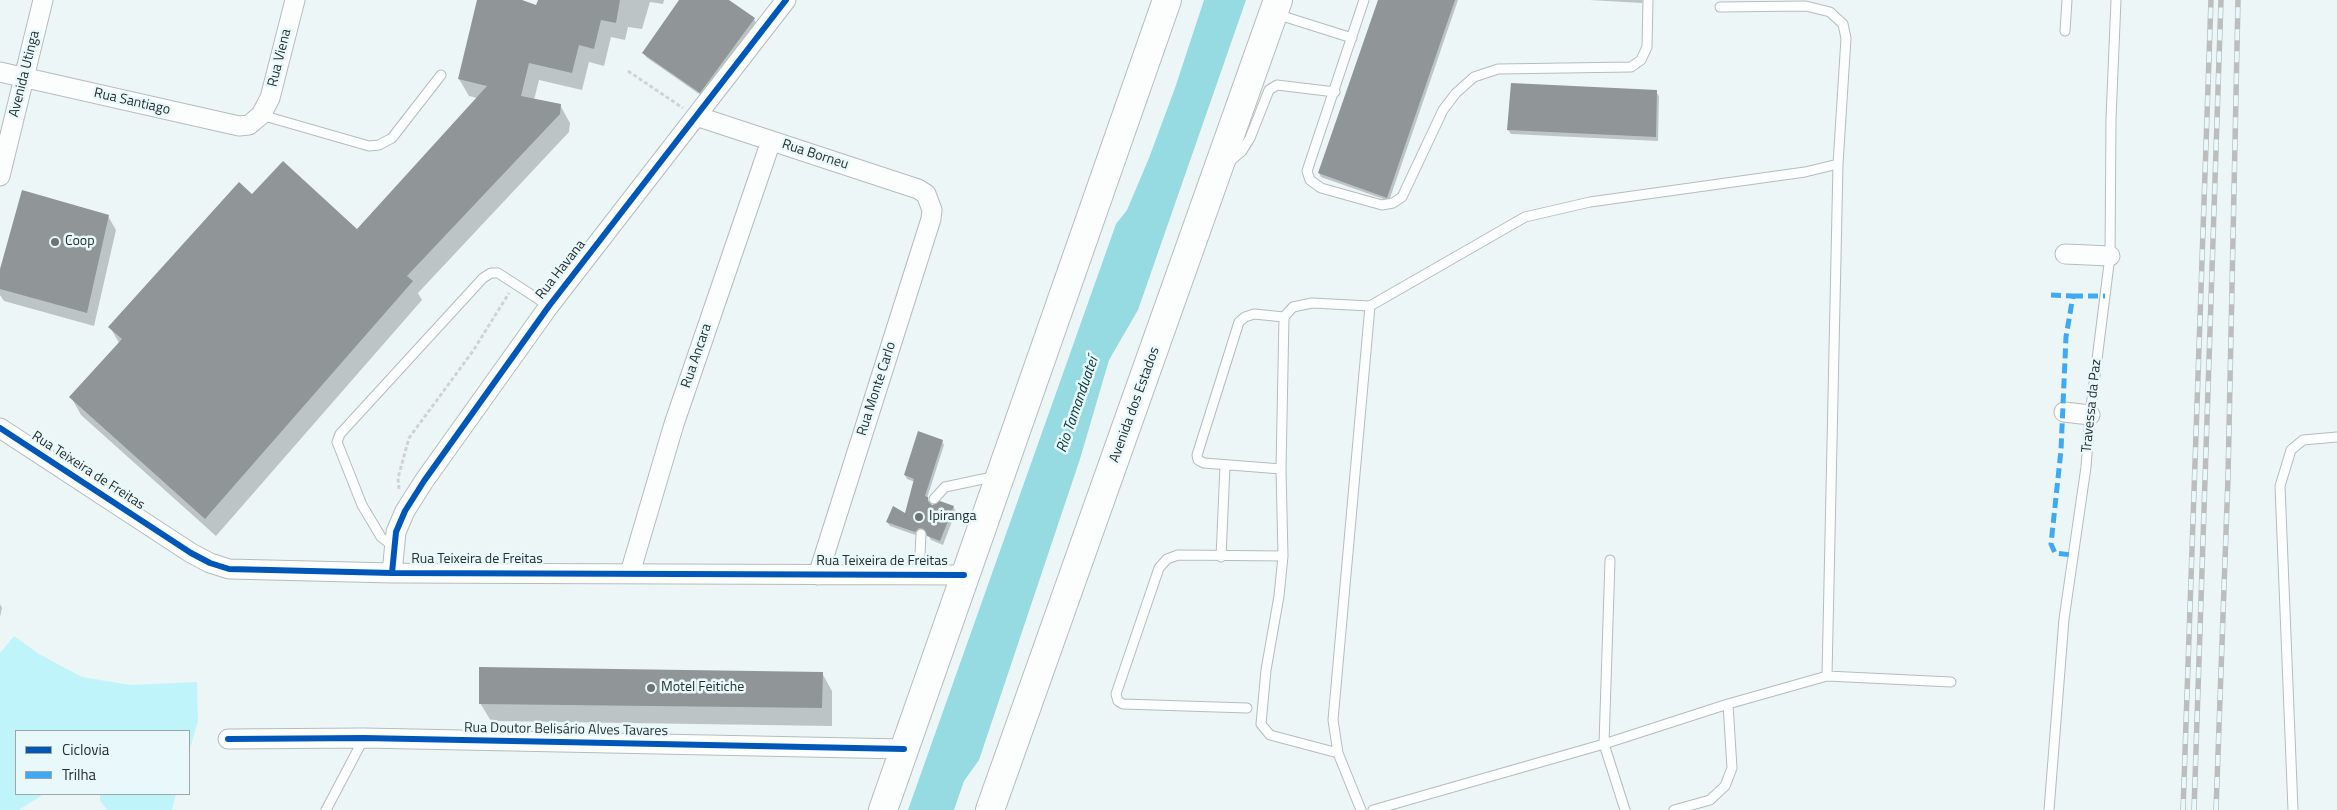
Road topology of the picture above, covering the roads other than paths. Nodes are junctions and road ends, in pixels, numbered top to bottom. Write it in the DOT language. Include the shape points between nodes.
graph roads {
  1 [pos="44,0"];
  2 [pos="295,0"];
  3 [pos="786,0"];
  4 [pos="1167,0"];
  5 [pos="1364,0"];
  6 [pos="1648,0"];
  7 [pos="2067,0"];
  8 [pos="2116,0"];
  9 [pos="1276,7"];
  10 [pos="1720,7"];
  11 [pos="2065,31"];
  12 [pos="1352,38"];
  13 [pos="0,72"];
  14 [pos="441,75"];
  15 [pos="24,78"];
  16 [pos="1335,92"];
  17 [pos="261,115"];
  18 [pos="696,116"];
  19 [pos="770,140"];
  20 [pos="1838,164"];
  21 [pos="1218,172"];
  22 [pos="0,176"];
  23 [pos="929,202"];
  24 [pos="2065,254"];
  25 [pos="2110,256"];
  26 [pos="549,306"];
  27 [pos="1370,306"];
  28 [pos="1284,317"];
  29 [pos="2064,412"];
  30 [pos="2090,415"];
  31 [pos="0,428"];
  32 [pos="2337,437"];
  33 [pos="1225,466"];
  34 [pos="1281,469"];
  35 [pos="999,476"];
  36 [pos="934,499"];
  37 [pos="920,534"];
  38 [pos="394,546"];
  39 [pos="1282,556"];
  40 [pos="1221,557"];
  41 [pos="1610,560"];
  42 [pos="392,573"];
  43 [pos="630,573"];
  44 [pos="919,574"];
  45 [pos="818,575"];
  46 [pos="964,575"];
  47 [pos="1827,676"];
  48 [pos="1950,682"];
  49 [pos="1728,704"];
  50 [pos="1247,708"];
  51 [pos="364,738"];
  52 [pos="228,739"];
  53 [pos="1604,744"];
  54 [pos="904,749"];
  55 [pos="1338,753"];
  56 [pos="1385,808"];
  57 [pos="326,810"];
  58 [pos="883,810"];
  59 [pos="990,810"];
  60 [pos="1361,810"];
  61 [pos="1373,810"];
  62 [pos="1625,810"];
  63 [pos="1674,810"];
  64 [pos="2049,810"];
  65 [pos="2293,810"];
  1 -- 15 [label="street, Avenida Utinga"];
  2 -- 17 [label="street, Rua Viena" via="270,98"];
  3 -- 18 [label="street, Rua Havana"];
  4 -- 35 [label="highway"];
  5 -- 12 [label="lane"];
  6 -- 16 [label="lane" via="1647,47 1641,60 1631,67 1498,69 1474,77 1443,110 1407,188 1394,203 1374,203 1321,188 1310,180 1306,171"];
  7 -- 11 [label="lane"];
  8 -- 25 [label="lane, Travessa da Paz" via="2110,119"];
  9 -- 12 [label="lane"];
  9 -- 21 [label="highway, Avenida dos Estados"];
  10 -- 20 [label="lane" via="1806,6 1830,12 1843,24 1846,38"];
  12 -- 16 [label="lane"];
  13 -- 15 [label="street, Rua Santiago"];
  14 -- 17 [label="lane" via="392,138 379,145 369,146"];
  15 -- 17 [label="street, Rua Santiago" via="239,126 249,125"];
  15 -- 22 [label="street, Avenida Utinga"];
  16 -- 21 [label="lane" via="1276,84 1269,90 1242,151"];
  18 -- 19 [label="street, Rua Borneu"];
  18 -- 26 [label="street, Rua Havana"];
  19 -- 23 [label="street, Rua Borneu" via="918,189 926,194"];
  19 -- 43 [label="street, Rua Ancara" via="674,424"];
  20 -- 27 [label="lane" via="1805,172 1590,202 1525,217"];
  20 -- 47 [label="lane"];
  21 -- 59 [label="highway, Avenida dos Estados"];
  23 -- 45 [label="street, Rua Monte Carlo" via="931,218"];
  24 -- 25 [label="street"];
  25 -- 30 [label="lane, Travessa da Paz"];
  26 -- 38 [label="street, Rua Havana" via="424,481 405,511"];
  26 -- 38 [label="lane" via="498,273 483,278 337,438 373,527 380,537"];
  27 -- 28 [label="lane" via="1312,303 1293,308"];
  27 -- 55 [label="lane" via="1333,720"];
  28 -- 33 [label="lane" via="1254,314 1239,322 1197,455 1198,460 1204,463"];
  28 -- 34 [label="lane"];
  29 -- 30 [label="street"];
  30 -- 64 [label="lane, Travessa da Paz" via="2086,467 2064,619"];
  31 -- 42 [label="street, Rua Teixeira de Freitas" via="210,563 229,569"];
  32 -- 65 [label="lane" via="2303,440 2290,450 2280,486"];
  33 -- 34 [label="lane"];
  33 -- 40 [label="lane"];
  34 -- 39 [label="lane"];
  35 -- 36 [label="lane" via="945,487"];
  35 -- 46 [label="highway"];
  37 -- 44 [label="lane"];
  38 -- 42 [label="street, Rua Havana"];
  39 -- 40 [label="lane"];
  39 -- 55 [label="lane" via="1261,724 1270,735"];
  40 -- 50 [label="lane" via="1178,555 1166,559 1159,568 1116,694 1123,704"];
  41 -- 53 [label="lane"];
  42 -- 43 [label="street, Rua Teixeira de Freitas"];
  43 -- 45 [label="street, Rua Teixeira de Freitas"];
  44 -- 45 [label="street, Rua Teixeira de Freitas"];
  44 -- 46 [label="street, Rua Teixeira de Freitas"];
  46 -- 54 [label="highway"];
  47 -- 48 [label="lane"];
  47 -- 49 [label="lane"];
  49 -- 53 [label="lane"];
  49 -- 63 [label="lane" via="1732,768 1725,786 1710,800"];
  51 -- 52 [label="street, Rua Doutor Belisário Alves Tavares"];
  51 -- 54 [label="street, Rua Doutor Belisário Alves Tavares"];
  51 -- 57 [label="lane"];
  53 -- 56 [label="lane"];
  53 -- 62 [label="lane"];
  54 -- 58 [label="highway"];
  55 -- 60 [label="lane"];
  56 -- 61 [label="lane"];
}
